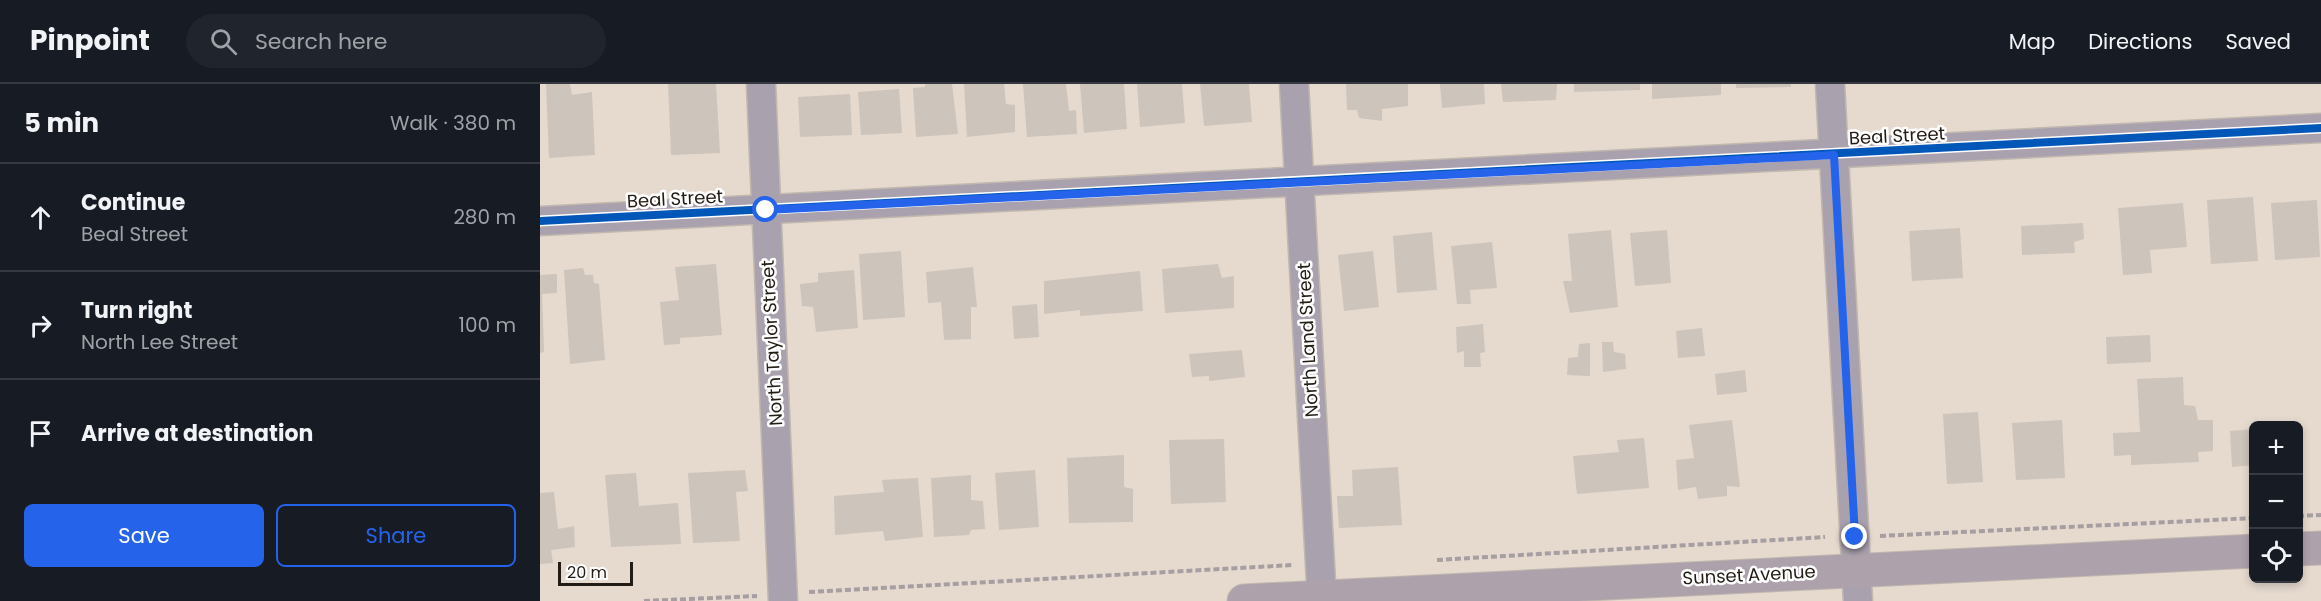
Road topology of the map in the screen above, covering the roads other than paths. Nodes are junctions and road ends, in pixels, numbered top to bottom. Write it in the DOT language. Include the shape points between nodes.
graph roads {
  1 [pos="761,84"];
  2 [pos="1294,84"];
  3 [pos="1830,84"];
  4 [pos="2321,128"];
  5 [pos="1834,155"];
  6 [pos="1299,181"];
  7 [pos="766,210"];
  8 [pos="540,221"];
  9 [pos="2321,548"];
  10 [pos="2303,549"];
  11 [pos="2249,551"];
  12 [pos="1857,569"];
  13 [pos="785,596"];
  14 [pos="1322,599"];
  15 [pos="1244,601"];
  16 [pos="1858,601"];
  1 -- 7 [label="street, North Taylor Street"];
  2 -- 6 [label="street, North Land Street"];
  3 -- 5 [label="street"];
  4 -- 5 [label="street, Beal Street"];
  5 -- 6 [label="street, Beal Street"];
  5 -- 12 [label="street"];
  6 -- 7 [label="street, Beal Street"];
  6 -- 14 [label="street, North Land Street"];
  7 -- 8 [label="street, Beal Street"];
  7 -- 13 [label="street, North Taylor Street"];
  9 -- 10 [label="main road"];
  11 -- 12 [label="main road, Sunset Avenue"];
  12 -- 14 [label="main road, Sunset Avenue"];
  12 -- 16 [label="street"];
  14 -- 15 [label="main road, Sunset Avenue"];
}
